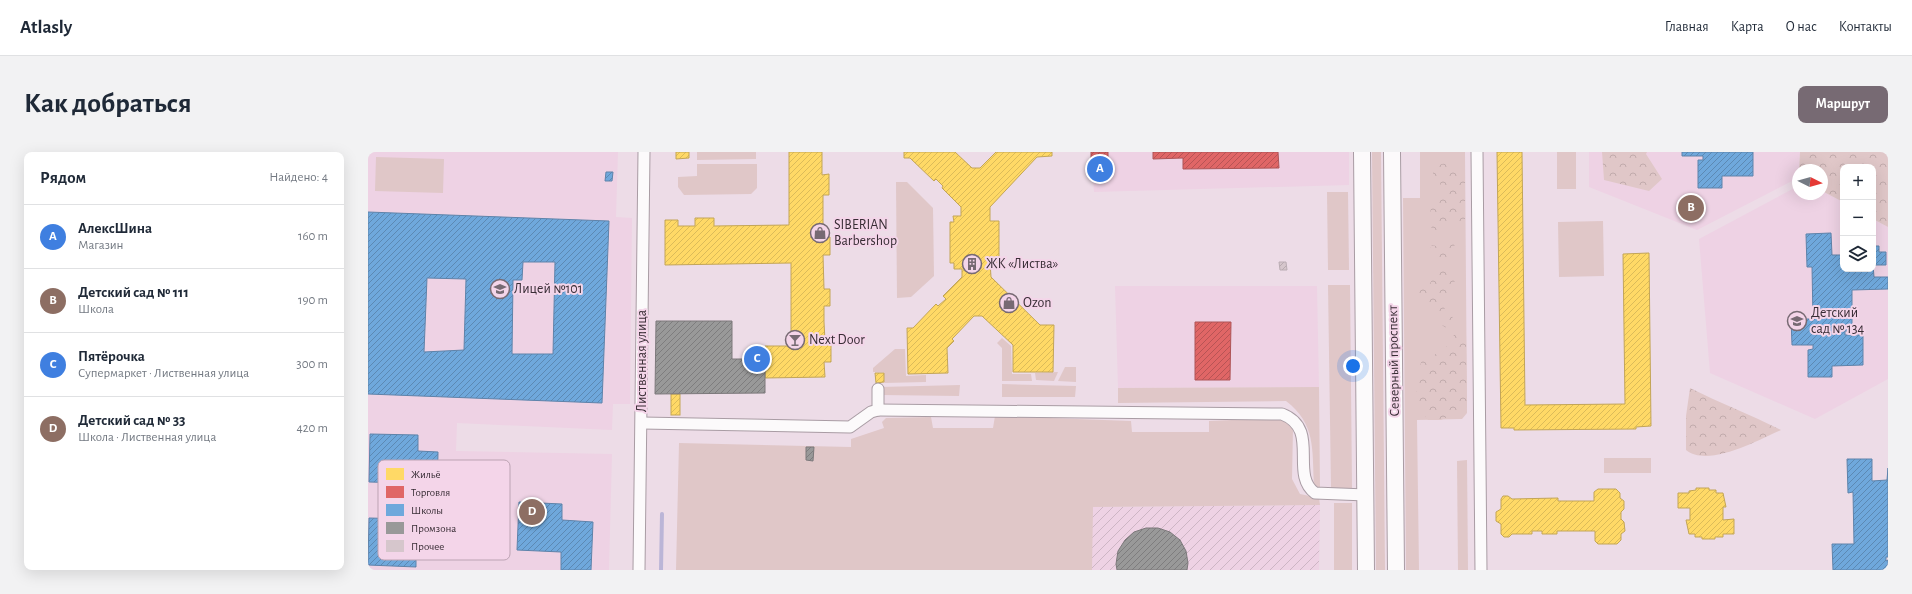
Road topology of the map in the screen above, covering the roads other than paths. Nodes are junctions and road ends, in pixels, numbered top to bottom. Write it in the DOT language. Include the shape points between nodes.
graph roads {
  1 [pos="644,152"];
  2 [pos="1362,152"];
  3 [pos="1392,152"];
  4 [pos="1477,152"];
  5 [pos="878,389"];
  6 [pos="878,410"];
  7 [pos="642,423"];
  8 [pos="1366,495"];
  9 [pos="639,570"];
  10 [pos="1366,570"];
  11 [pos="1396,570"];
  12 [pos="1481,570"];
  1 -- 7 [label="street, Лиственная улица"];
  2 -- 8 [label="main road, Северный проспект"];
  3 -- 11 [label="main road, Северный проспект"];
  4 -- 12 [label="street"];
  5 -- 6 [label="street"];
  6 -- 7 [label="street" via="871,412 850,428"];
  6 -- 8 [label="street" via="1282,414 1298,425 1302,434 1305,480 1309,489 1315,493"];
  7 -- 9 [label="street, Лиственная улица"];
  8 -- 10 [label="main road, Северный проспект"];
}
